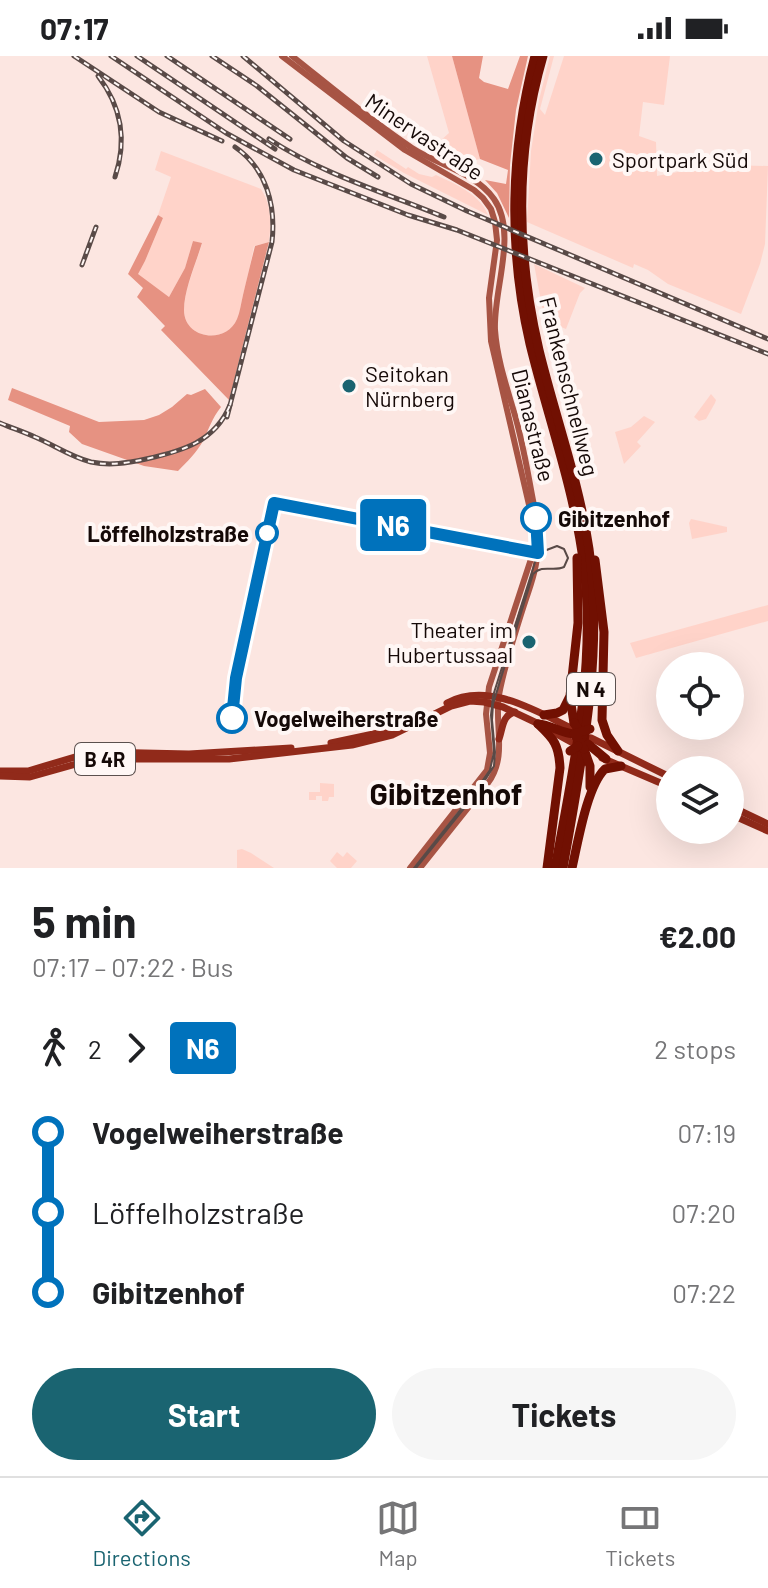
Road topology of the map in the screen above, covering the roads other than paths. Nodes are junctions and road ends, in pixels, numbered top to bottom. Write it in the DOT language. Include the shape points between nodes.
graph roads {
  1 [pos="282,56"];
  2 [pos="292,56"];
  3 [pos="535,56"];
  4 [pos="543,56"];
  5 [pos="504,252"];
  6 [pos="493,274"];
  7 [pos="578,510"];
  8 [pos="570,696"];
  9 [pos="487,699"];
  10 [pos="498,702"];
  11 [pos="601,709"];
  12 [pos="515,712"];
  13 [pos="546,721"];
  14 [pos="499,739"];
  15 [pos="580,739"];
  16 [pos="613,749"];
  17 [pos="606,759"];
  18 [pos="621,766"];
  19 [pos="560,768"];
  20 [pos="656,770"];
  21 [pos="0,773"];
  22 [pos="656,781"];
  23 [pos="590,795"];
  24 [pos="744,813"];
  25 [pos="744,820"];
  26 [pos="768,824"];
  27 [pos="768,831"];
  28 [pos="410,868"];
  29 [pos="420,868"];
  30 [pos="547,868"];
  31 [pos="555,868"];
  32 [pos="563,868"];
  33 [pos="572,868"];
  1 -- 6 [label="main road, Minervastraße" via="405,150 483,198 496,227"];
  2 -- 5 [label="main road, Minervastraße" via="411,147 487,191 502,217"];
  3 -- 7 [label="highway, Frankenschnellweg / N 4" via="516,159 516,259 532,350"];
  4 -- 7 [label="highway, Frankenschnellweg / N 4" via="524,151 524,261 539,352"];
  5 -- 10 [label="main road, Dianastraße" via="496,341 524,452 539,545"];
  6 -- 9 [label="main road, Dianastraße" via="492,347 534,541"];
  7 -- 8 [label="highway" via="573,523 579,603"];
  7 -- 11 [label="highway" via="589,531 603,609"];
  7 -- 31 [label="highway, Frankenschnellweg / N 4" via="586,670"];
  7 -- 32 [label="highway, Frankenschnellweg / N 4" via="592,577 593,658"];
  8 -- 13 [label="highway" via="563,710"];
  8 -- 15 [label="highway"];
  9 -- 10 [label="main road, B 4R"];
  9 -- 21 [label="main road, B 4R" via="459,697 402,727 334,742 230,752 95,753 32,773"];
  9 -- 28 [label="main road, Dianastraße" via="487,770"];
  10 -- 12 [label="main road, B 4R"];
  10 -- 13 [label="main road, B 4R"];
  10 -- 14 [label="main road, Dianastraße"];
  11 -- 15 [label="highway"];
  11 -- 16 [label="highway"];
  12 -- 13 [label="main road, B 4R"];
  12 -- 14 [label="main road" via="505,719"];
  13 -- 15 [label="highway"];
  13 -- 19 [label="highway"];
  14 -- 29 [label="main road, Dianastraße" via="493,775"];
  15 -- 16 [label="highway"];
  15 -- 17 [label="highway"];
  15 -- 19 [label="highway"];
  15 -- 23 [label="highway" via="591,771"];
  16 -- 17 [label="main road" via="603,751"];
  16 -- 20 [label="main road"];
  17 -- 18 [label="main road"];
  18 -- 22 [label="main road"];
  18 -- 23 [label="highway" via="601,771"];
  19 -- 30 [label="highway"];
  23 -- 33 [label="highway"];
  24 -- 26 [label="main road"];
  25 -- 27 [label="main road"];
}
